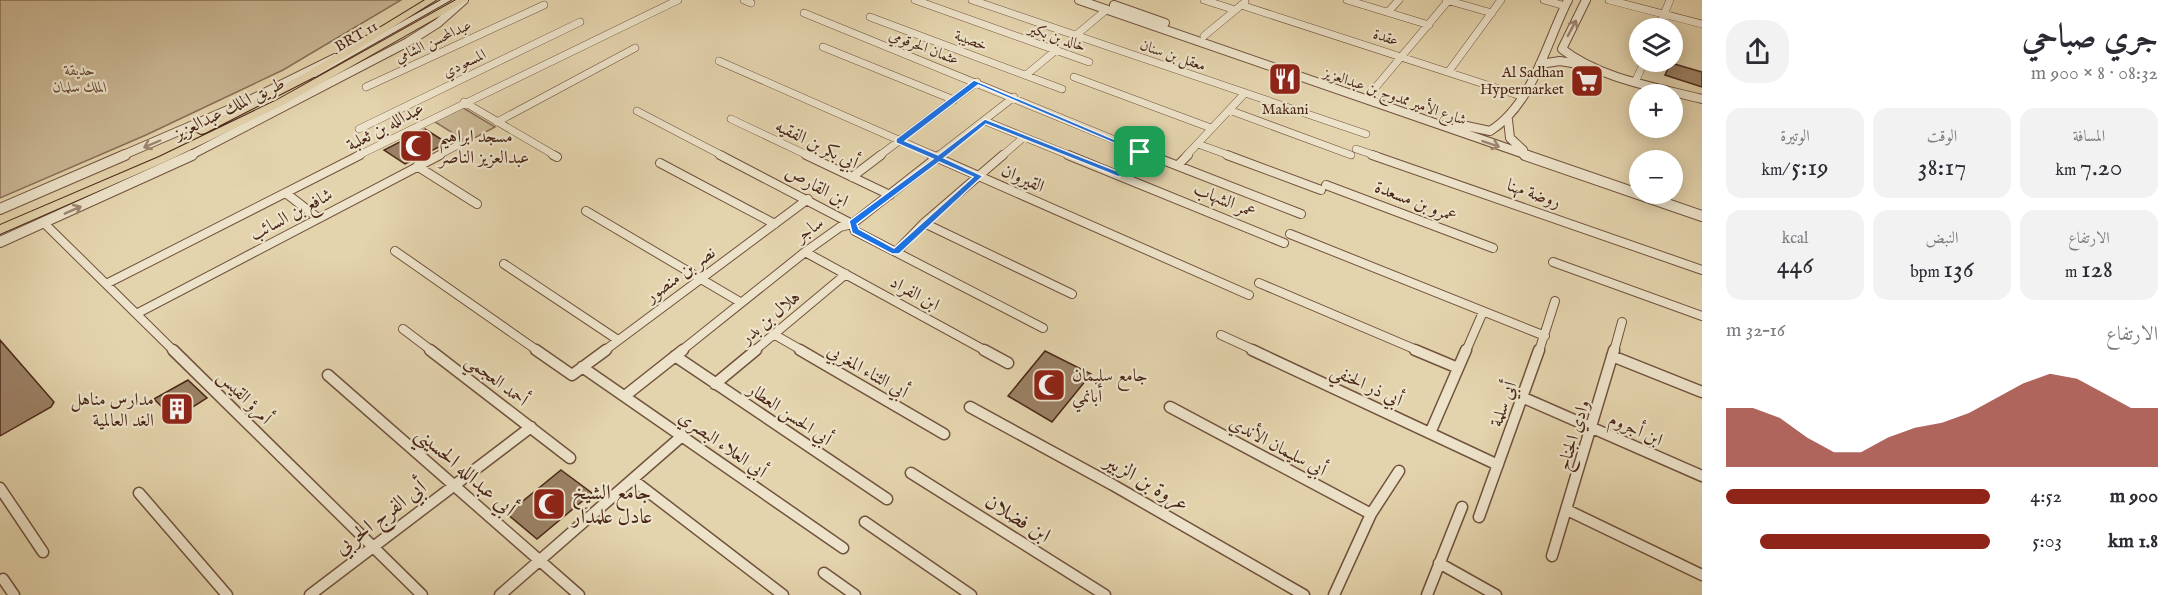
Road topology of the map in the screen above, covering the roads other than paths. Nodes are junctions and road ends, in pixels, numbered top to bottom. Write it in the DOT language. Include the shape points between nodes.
graph roads {
  1 [pos="431,0"];
  2 [pos="447,0"];
  3 [pos="464,0"];
  4 [pos="678,0"];
  5 [pos="915,0"];
  6 [pos="972,0"];
  7 [pos="1078,0"];
  8 [pos="1100,0"];
  9 [pos="1204,0"];
  10 [pos="1347,0"];
  11 [pos="1399,0"];
  12 [pos="1447,0"];
  13 [pos="1501,0"];
  14 [pos="1544,0"];
  15 [pos="1586,0"];
  16 [pos="1609,0"];
  17 [pos="1670,0"];
  18 [pos="1244,2"];
  19 [pos="1567,3"];
  20 [pos="544,5"];
  21 [pos="1232,9"];
  22 [pos="1106,10"];
  23 [pos="1388,12"];
  24 [pos="804,13"];
  25 [pos="1492,13"];
  26 [pos="1664,15"];
  27 [pos="870,17"];
  28 [pos="416,18"];
  29 [pos="1663,18"];
  30 [pos="580,22"];
  31 [pos="1702,24"];
  32 [pos="1429,25"];
  33 [pos="1075,36"];
  34 [pos="1204,36"];
  35 [pos="823,47"];
  36 [pos="635,48"];
  37 [pos="1055,51"];
  38 [pos="369,54"];
  39 [pos="338,56"];
  40 [pos="1403,56"];
  41 [pos="719,61"];
  42 [pos="1089,62"];
  43 [pos="1540,64"];
  44 [pos="1594,67"];
  45 [pos="1449,71"];
  46 [pos="1640,72"];
  47 [pos="1026,75"];
  48 [pos="308,76"];
  49 [pos="1074,77"];
  50 [pos="1636,80"];
  51 [pos="977,82"];
  52 [pos="366,87"];
  53 [pos="1062,89"];
  54 [pos="1245,93"];
  55 [pos="1370,94"];
  56 [pos="1521,96"];
  57 [pos="1014,97"];
  58 [pos="1702,99"];
  59 [pos="954,100"];
  60 [pos="464,102"];
  61 [pos="1229,110"];
  62 [pos="636,111"];
  63 [pos="731,119"];
  64 [pos="1508,120"];
  65 [pos="985,121"];
  66 [pos="497,122"];
  67 [pos="1211,128"];
  68 [pos="359,129"];
  69 [pos="1366,134"];
  70 [pos="1024,137"];
  71 [pos="899,141"];
  72 [pos="460,144"];
  73 [pos="1198,144"];
  74 [pos="1140,152"];
  75 [pos="557,157"];
  76 [pos="939,159"];
  77 [pos="660,163"];
  78 [pos="1178,165"];
  79 [pos="417,166"];
  80 [pos="1566,168"];
  81 [pos="1119,175"];
  82 [pos="978,176"];
  83 [pos="852,177"];
  84 [pos="288,194"];
  85 [pos="890,195"];
  86 [pos="808,199"];
  87 [pos="477,204"];
  88 [pos="0,209"];
  89 [pos="586,211"];
  90 [pos="1301,214"];
  91 [pos="1702,216"];
  92 [pos="318,218"];
  93 [pos="0,221"];
  94 [pos="44,223"];
  95 [pos="924,223"];
  96 [pos="775,224"];
  97 [pos="852,224"];
  98 [pos="0,230"];
  99 [pos="0,242"];
  100 [pos="1493,248"];
  101 [pos="394,251"];
  102 [pos="805,252"];
  103 [pos="896,252"];
  104 [pos="1553,262"];
  105 [pos="504,264"];
  106 [pos="1702,270"];
  107 [pos="846,274"];
  108 [pos="701,279"];
  109 [pos="108,283"];
  110 [pos="1259,283"];
  111 [pos="1072,294"];
  112 [pos="1249,295"];
  113 [pos="1555,301"];
  114 [pos="740,302"];
  115 [pos="1483,312"];
  116 [pos="138,313"];
  117 [pos="1702,316"];
  118 [pos="1622,322"];
  119 [pos="403,328"];
  120 [pos="1043,328"];
  121 [pos="775,335"];
  122 [pos="1221,335"];
  123 [pos="1545,336"];
  124 [pos="618,340"];
  125 [pos="675,356"];
  126 [pos="1612,356"];
  127 [pos="1008,363"];
  128 [pos="582,367"];
  129 [pos="1458,368"];
  130 [pos="328,375"];
  131 [pos="716,384"];
  132 [pos="1702,392"];
  133 [pos="626,395"];
  134 [pos="1524,398"];
  135 [pos="970,407"];
  136 [pos="1170,407"];
  137 [pos="531,427"];
  138 [pos="1592,428"];
  139 [pos="1430,433"];
  140 [pos="944,434"];
  141 [pos="682,436"];
  142 [pos="570,458"];
  143 [pos="1498,465"];
  144 [pos="1399,471"];
  145 [pos="911,473"];
  146 [pos="1702,476"];
  147 [pos="633,480"];
  148 [pos="453,486"];
  149 [pos="0,488"];
  150 [pos="139,493"];
  151 [pos="887,499"];
  152 [pos="1462,507"];
  153 [pos="1567,510"];
  154 [pos="1371,514"];
  155 [pos="1479,517"];
  156 [pos="866,522"];
  157 [pos="373,546"];
  158 [pos="843,548"];
  159 [pos="43,552"];
  160 [pos="1552,556"];
  161 [pos="539,561"];
  162 [pos="1439,563"];
  163 [pos="824,573"];
  164 [pos="1702,574"];
  165 [pos="3,579"];
  166 [pos="14,595"];
  167 [pos="227,595"];
  168 [pos="310,595"];
  169 [pos="422,595"];
  170 [pos="500,595"];
  171 [pos="579,595"];
  172 [pos="783,595"];
  173 [pos="855,595"];
  174 [pos="971,595"];
  175 [pos="1104,595"];
  176 [pos="1304,595"];
  177 [pos="1334,595"];
  178 [pos="1427,595"];
  179 [pos="1496,595"];
  1 -- 39 [label="main road, طريق الملك عبدالعزيز"];
  2 -- 28 [label="main road, BRT 11"];
  3 -- 38 [label="main road, طريق الملك عبدالعزيز"];
  94 -- 3 [label="street, one-way" via="210,149 278,114 395,48"];
  4 -- 60 [label="street, عبدالله بن ثعلبة"];
  5 -- 37 [label="street, خالد بن بكير"];
  6 -- 33 [label="street, معقل بن سنان"];
  7 -- 22 [label="street, شارع الأمير ممدوح بن عبدالعزيز"];
  8 -- 34 [label="street, شارع الأمير ممدوح بن عبدالعزيز"];
  9 -- 21 [label="street"];
  10 -- 23 [label="street"];
  11 -- 23 [label="street"];
  12 -- 25 [label="street"];
  12 -- 32 [label="street"];
  13 -- 25 [label="street"];
  14 -- 19 [label="street"];
  44 -- 15 [label="street, one-way" via="1562,49"];
  16 -- 26 [label="street"];
  17 -- 26 [label="street"];
  18 -- 21 [label="street"];
  18 -- 40 [label="street, عقدة"];
  19 -- 43 [label="street"];
  20 -- 52 [label="street, عبدالمحسن الشامي"];
  21 -- 34 [label="street"];
  22 -- 33 [label="street"];
  22 -- 80 [label="street, شارع الأمير ممدوح بن عبدالعزيز, one-way"];
  23 -- 32 [label="street"];
  24 -- 51 [label="street, عثمان الحرقومي"];
  25 -- 45 [label="street"];
  26 -- 29 [label="street"];
  26 -- 31 [label="street"];
  27 -- 47 [label="street, خصيبة"];
  28 -- 38 [label="main road, BRT 11"];
  28 -- 48 [label="main road, BRT 11"];
  30 -- 68 [label="street, المسعودي"];
  32 -- 40 [label="street"];
  33 -- 54 [label="street, معقل بن سنان"];
  34 -- 55 [label="street, شارع الأمير ممدوح بن عبدالعزيز"];
  35 -- 59 [label="street"];
  36 -- 66 [label="street"];
  37 -- 42 [label="street, خالد بن بكير"];
  37 -- 47 [label="street"];
  38 -- 98 [label="main road, طريق الملك عبدالعزيز" via="228,128"];
  39 -- 48 [label="main road, طريق الملك عبدالعزيز"];
  39 -- 88 [label="street, one-way" via="234,107"];
  40 -- 45 [label="street, عقدة"];
  40 -- 55 [label="street"];
  41 -- 71 [label="street, القيروان"];
  43 -- 44 [label="street" via="1560,61"];
  43 -- 56 [label="street"];
  44 -- 50 [label="street"];
  45 -- 56 [label="street, عقدة"];
  46 -- 50 [label="street"];
  47 -- 53 [label="street, خصيبة"];
  48 -- 93 [label="main road, طريق الملك عبدالعزيز" via="170,146"];
  49 -- 67 [label="street"];
  50 -- 58 [label="street"];
  51 -- 57 [label="street, عثمان الحرقومي"];
  51 -- 59 [label="street"];
  54 -- 61 [label="street"];
  54 -- 69 [label="street, معقل بن سنان"];
  55 -- 64 [label="street, شارع الأمير ممدوح بن عبدالعزيز" via="1464,127 1490,131"];
  56 -- 64 [label="street"];
  57 -- 65 [label="street, ساجر"];
  57 -- 74 [label="street, عثمان الحرقومي"];
  59 -- 71 [label="street"];
  60 -- 66 [label="street"];
  60 -- 84 [label="street, عبدالله بن ثعلبة"];
  61 -- 67 [label="street"];
  61 -- 106 [label="street, روضة مهنا"];
  62 -- 86 [label="street, ابن القارص"];
  63 -- 83 [label="street, أبي بكر بن الفقيه"];
  64 -- 80 [label="street" via="1506,134 1510,142"];
  65 -- 70 [label="street, عمر الشهاب"];
  65 -- 76 [label="street, ساجر"];
  66 -- 75 [label="street"];
  67 -- 73 [label="street"];
  70 -- 81 [label="street, عمر الشهاب"];
  70 -- 82 [label="street"];
  71 -- 76 [label="street, القيروان"];
  71 -- 83 [label="street"];
  72 -- 79 [label="street, شافع بن السائب"];
  73 -- 78 [label="street"];
  73 -- 100 [label="street, عمرو بن مسعدة"];
  74 -- 78 [label="street, عثمان الحرقومي"];
  74 -- 81 [label="street"];
  76 -- 82 [label="street, القيروان"];
  76 -- 85 [label="street, ساجر"];
  77 -- 96 [label="street"];
  78 -- 90 [label="street, عثمان الحرقومي"];
  79 -- 87 [label="street"];
  79 -- 92 [label="street, شافع بن السائب"];
  80 -- 91 [label="street, شارع الأمير ممدوح بن عبدالعزيز"];
  81 -- 115 [label="street, عمر الشهاب"];
  82 -- 95 [label="street"];
  82 -- 112 [label="street, القيروان"];
  83 -- 85 [label="street, أبي بكر بن الفقيه"];
  84 -- 92 [label="street"];
  84 -- 109 [label="street, عبدالله بن ثعلبة"];
  85 -- 97 [label="street, ساجر"];
  86 -- 96 [label="street, نصر بن منصور"];
  86 -- 97 [label="street, ابن القارص"];
  89 -- 108 [label="street"];
  92 -- 116 [label="street, شافع بن السائب"];
  94 -- 99 [label="street"];
  94 -- 109 [label="street, أمرؤ القيس"];
  95 -- 103 [label="street"];
  95 -- 111 [label="street"];
  96 -- 108 [label="street, نصر بن منصور"];
  97 -- 102 [label="street, ساجر" via="840,227"];
  97 -- 103 [label="street, ابن القارص" via="855,231"];
  101 -- 128 [label="street, نصر بن منصور" via="572,375"];
  102 -- 107 [label="street, ابن الفراد"];
  102 -- 114 [label="street, ساجر"];
  103 -- 120 [label="street, ابن القارص"];
  104 -- 117 [label="street"];
  105 -- 124 [label="street"];
  107 -- 121 [label="street, هلال بن بدر"];
  107 -- 127 [label="street, ابن الفراد"];
  108 -- 114 [label="street"];
  108 -- 124 [label="street, نصر بن منصور"];
  109 -- 116 [label="street, أمرؤ القيس"];
  110 -- 129 [label="street"];
  113 -- 123 [label="street, أبي سلمة"];
  114 -- 125 [label="street, ساجر"];
  115 -- 123 [label="street, عمر الشهاب"];
  115 -- 129 [label="street"];
  116 -- 157 [label="street, أمرؤ القيس"];
  118 -- 126 [label="street, وادي الجناح"];
  119 -- 137 [label="street, أحمد العجمي"];
  121 -- 131 [label="street, هلال بن بدر"];
  121 -- 140 [label="street, أبي الثناء المغربي"];
  122 -- 139 [label="street, أبي ذر الحنفي"];
  123 -- 134 [label="street, أبي سلمة"];
  124 -- 128 [label="street, نصر بن منصور"];
  125 -- 131 [label="street, أبي الحسن العطار"];
  125 -- 133 [label="street, ساجر"];
  126 -- 132 [label="street"];
  126 -- 138 [label="street, وادي الجناح"];
  128 -- 133 [label="street, أبي العلاء البصري"];
  129 -- 139 [label="street"];
  130 -- 148 [label="street, أبي عبدالله الحسيني"];
  131 -- 151 [label="street, أبي الحسن العطار"];
  133 -- 141 [label="street, أبي العلاء البصري"];
  134 -- 138 [label="street, ابن أجروم"];
  134 -- 143 [label="street, أبي سلمة"];
  135 -- 176 [label="street, عروة بن الزبير"];
  136 -- 154 [label="street, أبي سليمان الأندي"];
  137 -- 142 [label="street, أحمد العجمي"];
  137 -- 148 [label="street, أبي الفرج الحربي"];
  138 -- 146 [label="street, ابن أجروم"];
  138 -- 153 [label="street, وادي الجناح"];
  139 -- 143 [label="street, أبي ذر الحنفي"];
  141 -- 147 [label="street"];
  141 -- 158 [label="street, أبي العلاء البصري"];
  143 -- 155 [label="street, أبي سلمة"];
  144 -- 154 [label="street"];
  145 -- 175 [label="street, ابن فضلان"];
  147 -- 161 [label="street"];
  147 -- 172 [label="street"];
  148 -- 157 [label="street, أبي الفرج الحربي"];
  148 -- 161 [label="street, أبي عبدالله الحسيني"];
  149 -- 159 [label="street"];
  150 -- 167 [label="street"];
  152 -- 162 [label="street"];
  153 -- 160 [label="street, وادي الجناح"];
  153 -- 164 [label="street"];
  154 -- 177 [label="street"];
  156 -- 174 [label="street"];
  157 -- 168 [label="street, أبي الفرج الحربي"];
  157 -- 169 [label="street, أمرؤ القيس"];
  161 -- 170 [label="street"];
  161 -- 171 [label="street, أبي عبدالله الحسيني"];
  162 -- 178 [label="street"];
  162 -- 179 [label="street"];
  163 -- 173 [label="street"];
  165 -- 166 [label="street"];
}
